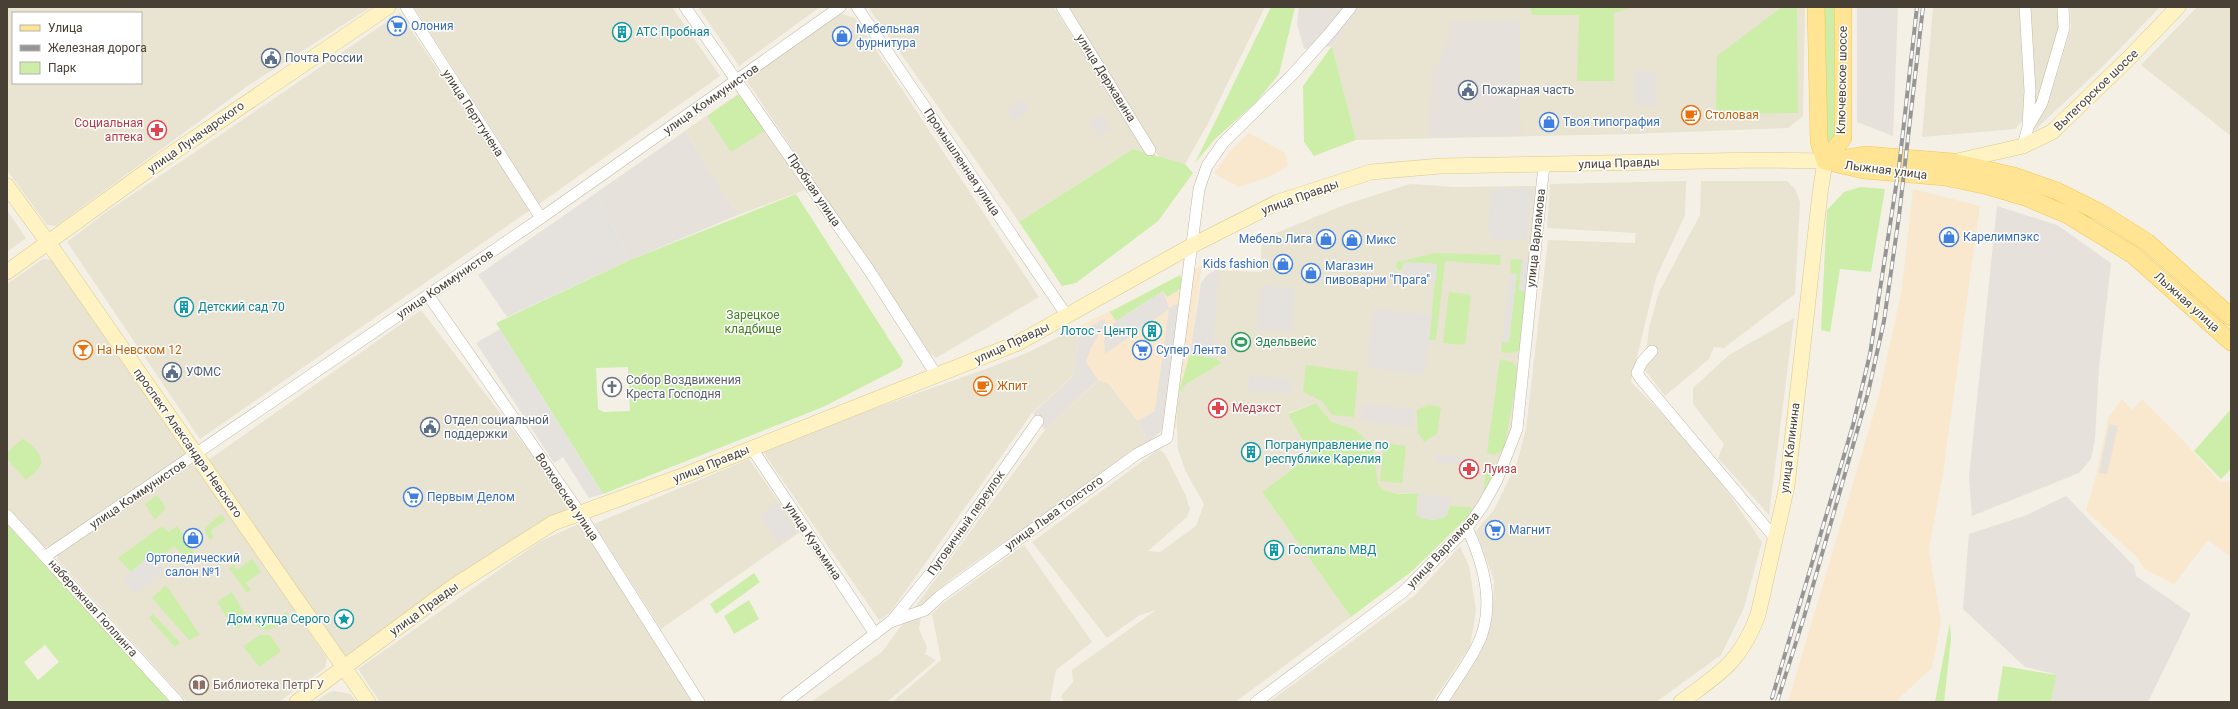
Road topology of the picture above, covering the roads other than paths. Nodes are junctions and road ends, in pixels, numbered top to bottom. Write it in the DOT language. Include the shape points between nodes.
graph roads {
  1 [pos="388,7"];
  2 [pos="406,7"];
  3 [pos="685,7"];
  4 [pos="840,7"];
  5 [pos="857,7"];
  6 [pos="1062,7"];
  7 [pos="1351,7"];
  8 [pos="1816,7"];
  9 [pos="1843,7"];
  10 [pos="2025,7"];
  11 [pos="2063,7"];
  12 [pos="2178,7"];
  13 [pos="738,80"];
  14 [pos="2028,127"];
  15 [pos="2023,146"];
  16 [pos="1150,150"];
  17 [pos="1825,161"];
  18 [pos="1953,162"];
  19 [pos="1544,165"];
  20 [pos="7,186"];
  21 [pos="541,218"];
  22 [pos="2147,242"];
  23 [pos="49,244"];
  24 [pos="1191,246"];
  25 [pos="2133,255"];
  26 [pos="7,272"];
  27 [pos="2202,291"];
  28 [pos="428,295"];
  29 [pos="2190,304"];
  30 [pos="1067,316"];
  31 [pos="2231,318"];
  32 [pos="2231,342"];
  33 [pos="1652,351"];
  34 [pos="937,376"];
  35 [pos="1038,421"];
  36 [pos="751,447"];
  37 [pos="196,454"];
  38 [pos="579,512"];
  39 [pos="7,515"];
  40 [pos="1467,528"];
  41 [pos="1775,538"];
  42 [pos="46,556"];
  43 [pos="890,622"];
  44 [pos="875,634"];
  45 [pos="343,668"];
  46 [pos="178,702"];
  47 [pos="297,702"];
  48 [pos="368,702"];
  49 [pos="699,702"];
  50 [pos="786,702"];
  51 [pos="1256,702"];
  52 [pos="1442,702"];
  53 [pos="1681,702"];
  1 -- 23 [label="main road, улица Луначарского" via="158,163"];
  2 -- 21 [label="street, улица Перттунена"];
  3 -- 13 [label="street, Пробная улица"];
  4 -- 13 [label="street, улица Коммунистов"];
  5 -- 30 [label="street, Промышленная улица"];
  6 -- 16 [label="street, улица Державина"];
  7 -- 24 [label="street" via="1292,75 1223,143 1207,166 1199,189"];
  8 -- 17 [label="main road, Ключевское шоссе" via="1819,142"];
  9 -- 17 [label="main road, Ключевское шоссе" via="1842,138"];
  10 -- 14 [label="street" via="2030,91"];
  11 -- 14 [label="street" via="2064,28 2042,103"];
  12 -- 15 [label="main road, Вытегорское шоссе" via="2052,132"];
  13 -- 21 [label="street, улица Коммунистов"];
  13 -- 34 [label="street, Пробная улица" via="869,270"];
  14 -- 15 [label="street"];
  15 -- 18 [label="main road, Вытегорское шоссе"];
  17 -- 18 [label="main road, Лыжная улица" via="1866,155"];
  17 -- 19 [label="main road, улица Правды"];
  17 -- 25 [label="main road, Лыжная улица" via="1864,170 1946,177 2025,197 2068,215"];
  17 -- 41 [label="main road, улица Калинина" via="1787,486"];
  18 -- 22 [label="main road, Лыжная улица" via="2014,176 2057,191 2101,213"];
  19 -- 24 [label="main road, улица Правды" via="1441,166 1372,172 1278,202"];
  19 -- 40 [label="street, улица Варламова" via="1517,429 1497,480"];
  20 -- 23 [label="main road, проспект Александра Невского"];
  21 -- 28 [label="street, улица Коммунистов"];
  22 -- 25 [label="main road"];
  22 -- 27 [label="main road, Лыжная улица"];
  23 -- 26 [label="main road, улица Луначарского"];
  23 -- 37 [label="main road, проспект Александра Невского"];
  24 -- 30 [label="main road, улица Правды"];
  24 -- 43 [label="street, улица Льва Толстого" via="1167,438 1137,454 940,596 925,610"];
  25 -- 29 [label="main road, Лыжная улица"];
  27 -- 29 [label="main road"];
  27 -- 31 [label="main road, Лыжная улица"];
  28 -- 37 [label="street, улица Коммунистов"];
  28 -- 38 [label="street, Волховская улица"];
  29 -- 32 [label="main road, Лыжная улица"];
  30 -- 34 [label="main road, улица Правды" via="1018,343"];
  33 -- 41 [label="street" via="1637,373"];
  34 -- 36 [label="main road, улица Правды"];
  35 -- 43 [label="street, Пуговичный переулок" via="934,569"];
  36 -- 38 [label="main road, улица Правды" via="687,474"];
  36 -- 44 [label="street, улица Кузьмина"];
  37 -- 42 [label="street, улица Коммунистов"];
  37 -- 45 [label="main road, проспект Александра Невского"];
  38 -- 45 [label="main road, улица Правды" via="553,523 503,553"];
  38 -- 49 [label="street, Волховская улица"];
  39 -- 42 [label="street, набережная Гюллинга"];
  40 -- 51 [label="street, улица Варламова" via="1403,592"];
  40 -- 52 [label="street" via="1484,576 1486,618 1477,647"];
  41 -- 53 [label="main road, улица Калинина" via="1758,615 1744,645 1726,668"];
  42 -- 46 [label="street, набережная Гюллинга"];
  43 -- 44 [label="street, улица Льва Толстого"];
  44 -- 50 [label="street, улица Льва Толстого"];
  45 -- 47 [label="main road, улица Правды"];
  45 -- 48 [label="main road, проспект Александра Невского"];
}
